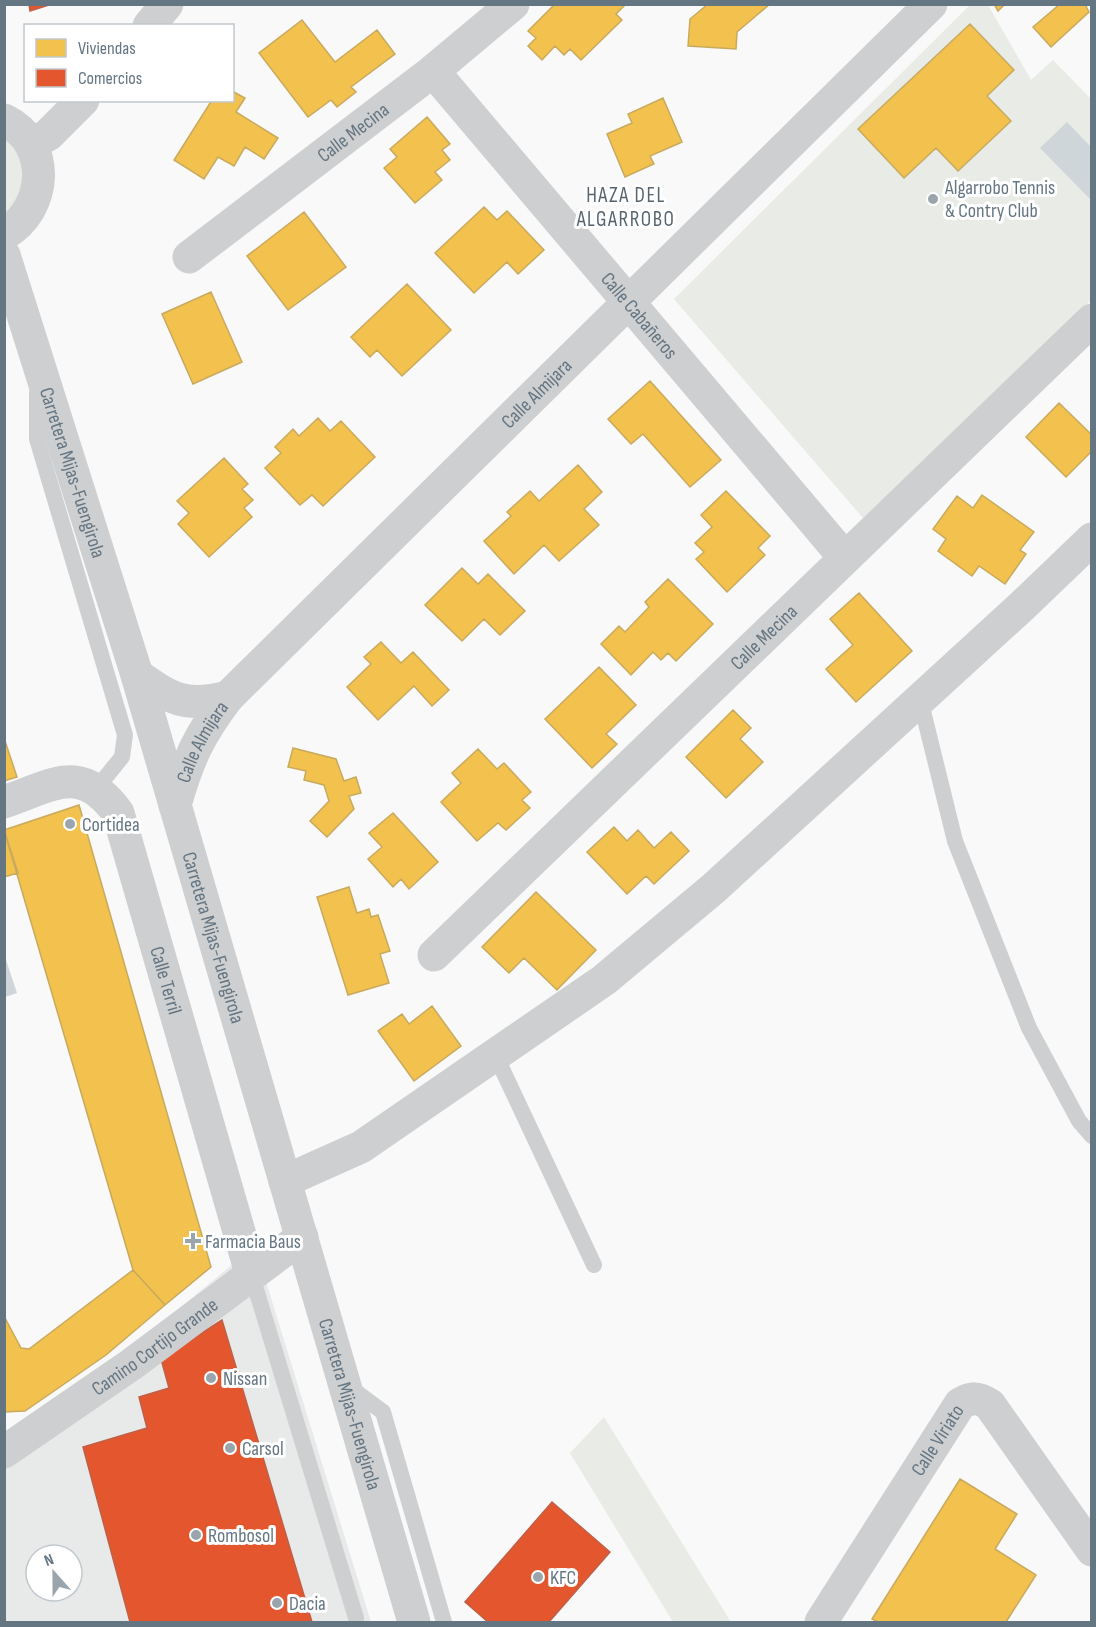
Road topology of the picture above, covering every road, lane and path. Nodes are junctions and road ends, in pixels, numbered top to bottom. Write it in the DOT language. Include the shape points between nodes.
graph roads {
  1 [pos="167,4"];
  2 [pos="513,4"];
  3 [pos="931,4"];
  4 [pos="151,24"];
  5 [pos="434,71"];
  6 [pos="81,102"];
  7 [pos="4,120"];
  8 [pos="31,144"];
  9 [pos="4,234"];
  10 [pos="4,255"];
  11 [pos="189,257"];
  12 [pos="629,300"];
  13 [pos="1092,320"];
  14 [pos="37,356"];
  15 [pos="1092,539"];
  16 [pos="845,558"];
  17 [pos="137,675"];
  18 [pos="228,697"];
  19 [pos="920,699"];
  20 [pos="96,789"];
  21 [pos="4,802"];
  22 [pos="175,805"];
  23 [pos="434,955"];
  24 [pos="495,1054"];
  25 [pos="1092,1136"];
  26 [pos="285,1181"];
  27 [pos="302,1237"];
  28 [pos="594,1265"];
  29 [pos="251,1273"];
  30 [pos="345,1383"];
  31 [pos="4,1452"];
  32 [pos="1092,1550"];
  33 [pos="356,1618"];
  34 [pos="414,1623"];
  35 [pos="444,1623"];
  36 [pos="821,1623"];
  1 -- 4 [label="street"];
  2 -- 5 [label="street, Calle Mecina"];
  3 -- 12 [label="street, Calle Almijara"];
  5 -- 11 [label="street, Calle Mecina"];
  5 -- 12 [label="street, Calle Cabañeros"];
  6 -- 8 [label="street" via="65,121"];
  7 -- 8 [label="street" via="19,129"];
  8 -- 9 [label="street" via="40,179 36,198 28,214"];
  10 -- 14 [label="street, Carretera Mijas-Fuengirola"];
  12 -- 16 [label="street, Calle Cabañeros"];
  12 -- 18 [label="street, Calle Almijara"];
  13 -- 16 [label="street, Calle Mecina"];
  14 -- 17 [label="street, Carretera Mijas-Fuengirola"];
  14 -- 20 [label="lane" via="37,439 125,735 122,757"];
  15 -- 19 [label="street"];
  16 -- 23 [label="street, Calle Mecina"];
  17 -- 18 [label="street" via="170,698 203,704"];
  17 -- 22 [label="street, Carretera Mijas-Fuengirola"];
  18 -- 22 [label="street, Calle Almijara" via="202,730 185,767"];
  19 -- 24 [label="street" via="714,888 604,980"];
  19 -- 25 [label="lane" via="955,841 1029,1028 1079,1121"];
  20 -- 21 [label="street" via="85,782 64,782"];
  20 -- 29 [label="street, Calle Terril" via="118,813"];
  22 -- 26 [label="street, Carretera Mijas-Fuengirola"];
  24 -- 26 [label="street" via="361,1147"];
  24 -- 28 [label="lane"];
  26 -- 27 [label="street, Carretera Mijas-Fuengirola"];
  27 -- 29 [label="street, Camino Cortijo Grande"];
  27 -- 30 [label="street, Carretera Mijas-Fuengirola"];
  29 -- 31 [label="street, Camino Cortijo Grande" via="132,1364"];
  29 -- 33 [label="lane"];
  30 -- 34 [label="street, Carretera Mijas-Fuengirola"];
  30 -- 35 [label="lane" via="383,1412"];
  32 -- 36 [label="street, Calle Viriato" via="990,1405 980,1398 970,1398 960,1404"];
}
